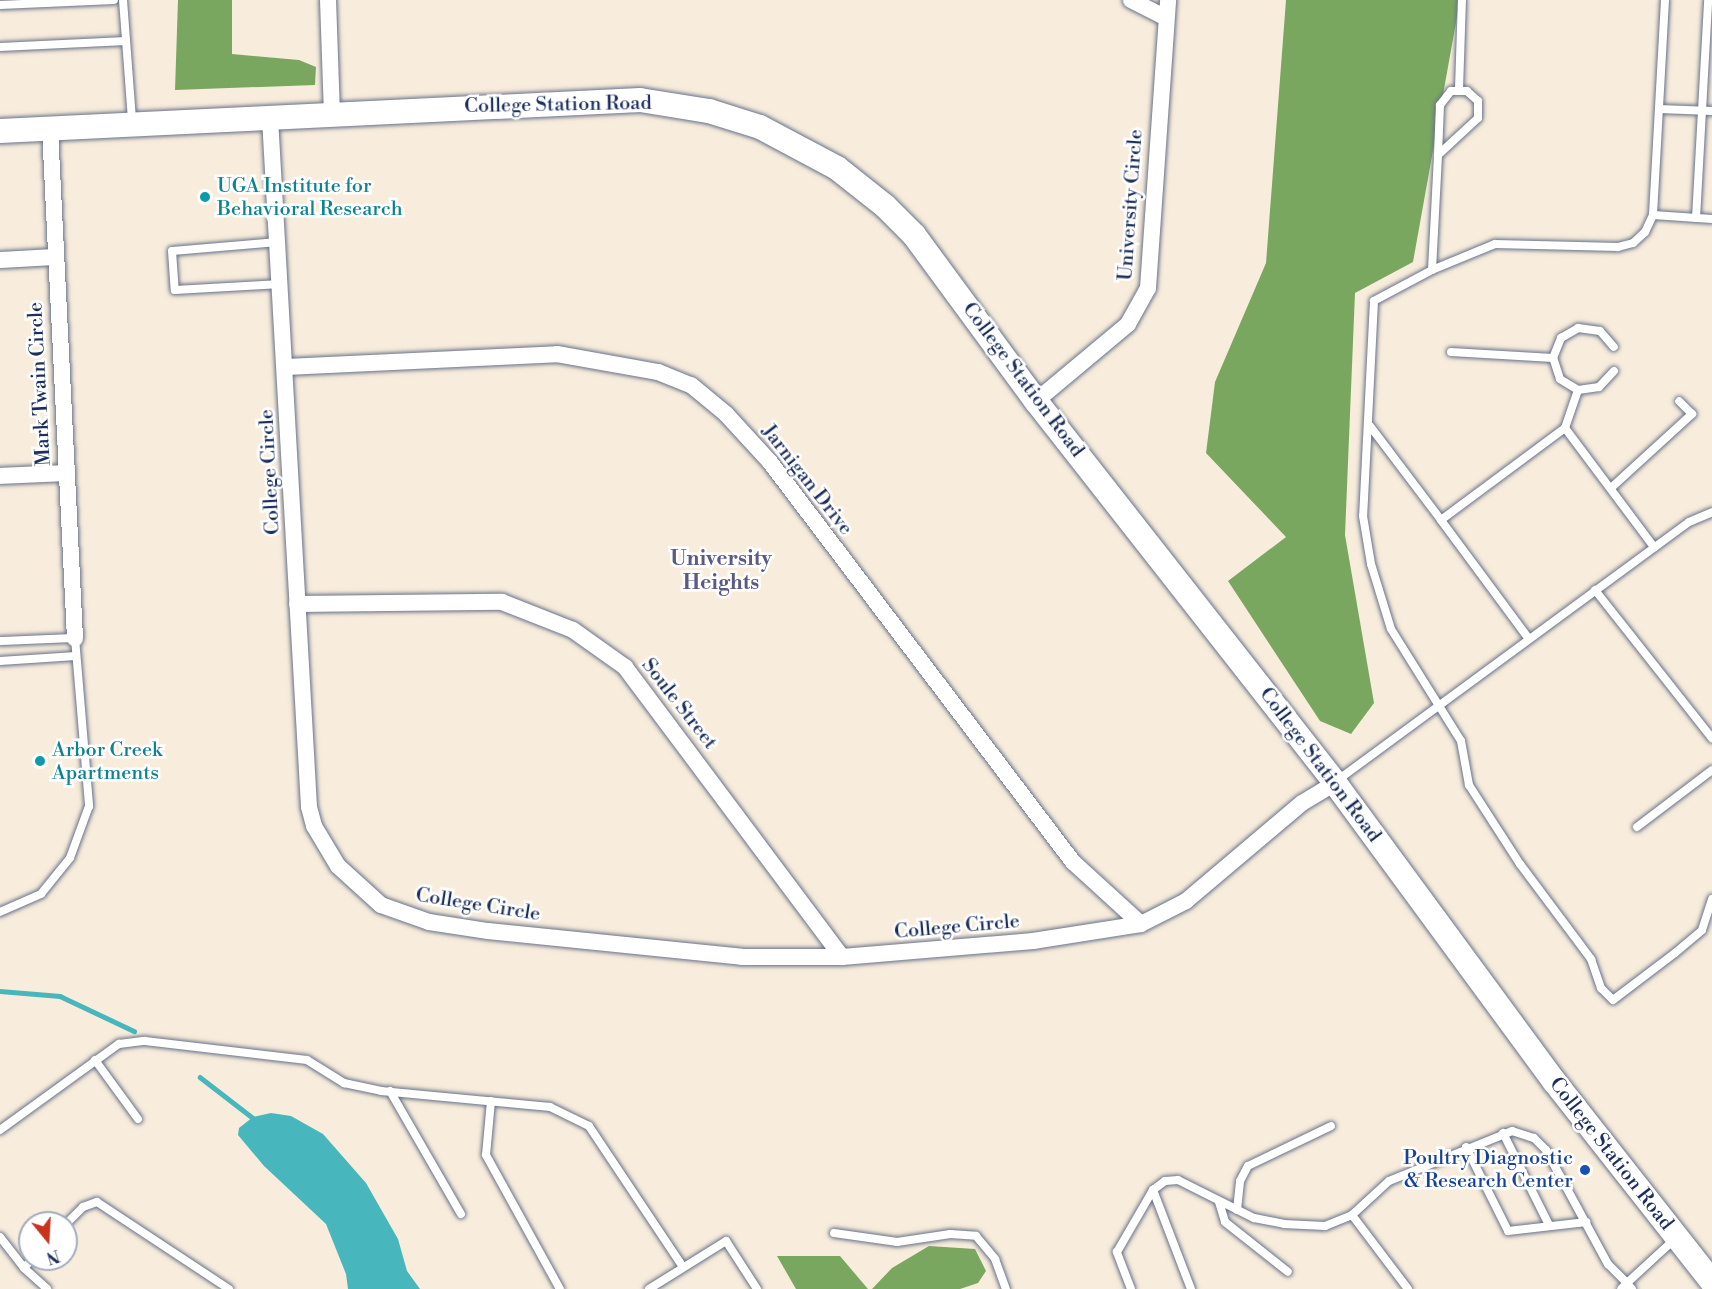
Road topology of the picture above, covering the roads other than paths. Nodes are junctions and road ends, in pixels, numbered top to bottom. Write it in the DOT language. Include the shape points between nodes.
graph roads {
  1 [pos="114,0"];
  2 [pos="123,0"];
  3 [pos="328,0"];
  4 [pos="1131,0"];
  5 [pos="1167,0"];
  6 [pos="1462,0"];
  7 [pos="1665,0"];
  8 [pos="1708,0"];
  9 [pos="0,5"];
  10 [pos="1164,17"];
  11 [pos="126,41"];
  12 [pos="0,47"];
  13 [pos="1459,89"];
  14 [pos="1659,110"];
  15 [pos="1701,111"];
  16 [pos="1712,111"];
  17 [pos="332,114"];
  18 [pos="270,118"];
  19 [pos="132,125"];
  20 [pos="50,129"];
  21 [pos="0,131"];
  22 [pos="1438,154"];
  23 [pos="1653,215"];
  24 [pos="1696,218"];
  25 [pos="1712,219"];
  26 [pos="278,242"];
  27 [pos="55,257"];
  28 [pos="0,260"];
  29 [pos="1432,270"];
  30 [pos="281,284"];
  31 [pos="1614,347"];
  32 [pos="1451,352"];
  33 [pos="1553,358"];
  34 [pos="286,368"];
  35 [pos="1614,371"];
  36 [pos="1578,390"];
  37 [pos="1036,400"];
  38 [pos="1679,401"];
  39 [pos="1370,426"];
  40 [pos="1565,428"];
  41 [pos="65,473"];
  42 [pos="0,476"];
  43 [pos="1611,488"];
  44 [pos="1712,512"];
  45 [pos="1441,520"];
  46 [pos="1654,547"];
  47 [pos="1595,590"];
  48 [pos="297,604"];
  49 [pos="75,638"];
  50 [pos="1529,639"];
  51 [pos="0,641"];
  52 [pos="76,656"];
  53 [pos="0,661"];
  54 [pos="1438,707"];
  55 [pos="1712,738"];
  56 [pos="1712,770"];
  57 [pos="1335,783"];
  58 [pos="1637,827"];
  59 [pos="1712,899"];
  60 [pos="0,912"];
  61 [pos="1141,924"];
  62 [pos="842,957"];
  63 [pos="95,1060"];
  64 [pos="390,1091"];
  65 [pos="491,1101"];
  66 [pos="138,1119"];
  67 [pos="1331,1126"];
  68 [pos="0,1130"];
  69 [pos="1503,1133"];
  70 [pos="1466,1147"];
  71 [pos="1153,1190"];
  72 [pos="1219,1202"];
  73 [pos="1237,1210"];
  74 [pos="78,1212"];
  75 [pos="461,1214"];
  76 [pos="1352,1215"];
  77 [pos="1586,1222"];
  78 [pos="1548,1225"];
  79 [pos="834,1233"];
  80 [pos="0,1237"];
  81 [pos="1677,1238"];
  82 [pos="18,1260"];
  83 [pos="683,1267"];
  84 [pos="27,1271"];
  85 [pos="1288,1272"];
  86 [pos="1712,1282"];
  87 [pos="1627,1287"];
  88 [pos="47,1289"];
  89 [pos="229,1289"];
  90 [pos="560,1289"];
  91 [pos="649,1289"];
  92 [pos="757,1289"];
  93 [pos="1006,1289"];
  94 [pos="1131,1289"];
  95 [pos="1191,1289"];
  96 [pos="1407,1289"];
  1 -- 9 [label="lane"];
  2 -- 11 [label="lane"];
  3 -- 17 [label="street"];
  4 -- 10 [label="street"];
  5 -- 10 [label="street, University Circle"];
  6 -- 13 [label="lane"];
  7 -- 14 [label="lane"];
  8 -- 15 [label="lane"];
  10 -- 37 [label="street, University Circle" via="1148,288 1128,324"];
  11 -- 12 [label="lane"];
  11 -- 19 [label="lane"];
  13 -- 22 [label="lane" via="1444,96 1440,105"];
  13 -- 22 [label="lane" via="1478,101 1478,118"];
  14 -- 15 [label="lane"];
  14 -- 23 [label="lane"];
  15 -- 16 [label="lane"];
  15 -- 24 [label="lane"];
  17 -- 18 [label="main road, College Station Road"];
  17 -- 37 [label="main road, College Station Road" via="640,100 709,111 776,133 837,168 892,213 934,262"];
  18 -- 19 [label="main road, College Station Road"];
  18 -- 26 [label="street, College Circle"];
  19 -- 20 [label="main road, College Station Road"];
  20 -- 21 [label="main road, College Station Road"];
  20 -- 27 [label="street, Mark Twain Circle"];
  22 -- 29 [label="lane"];
  23 -- 24 [label="lane"];
  23 -- 29 [label="lane" via="1645,232 1633,243 1618,248 1495,244"];
  24 -- 25 [label="lane"];
  26 -- 30 [label="street, College Circle"];
  26 -- 30 [label="lane" via="172,251 175,290"];
  27 -- 28 [label="street"];
  27 -- 41 [label="street, Mark Twain Circle"];
  29 -- 39 [label="lane" via="1374,301"];
  30 -- 34 [label="street, College Circle"];
  31 -- 33 [label="lane" via="1600,331 1578,328 1561,338"];
  32 -- 33 [label="lane"];
  33 -- 36 [label="lane" via="1560,379"];
  34 -- 48 [label="street, College Circle"];
  34 -- 61 [label="street, Jarnigan Drive" via="557,354 658,372 691,385 726,414 770,462 1073,862"];
  35 -- 36 [label="lane" via="1599,387"];
  36 -- 40 [label="lane"];
  37 -- 57 [label="main road, College Station Road"];
  38 -- 43 [label="lane" via="1692,414"];
  39 -- 45 [label="lane"];
  39 -- 54 [label="lane" via="1362,516 1371,564 1391,629"];
  40 -- 43 [label="lane"];
  40 -- 45 [label="lane"];
  41 -- 42 [label="street"];
  41 -- 49 [label="street, Mark Twain Circle"];
  43 -- 46 [label="lane"];
  44 -- 46 [label="lane" via="1689,522"];
  45 -- 50 [label="lane"];
  46 -- 47 [label="lane"];
  47 -- 50 [label="lane"];
  47 -- 55 [label="lane"];
  48 -- 62 [label="street, Soule Street" via="502,603 573,630 625,667"];
  48 -- 62 [label="street, College Circle" via="309,807 314,826 338,866 381,905 429,922 600,945 742,957"];
  49 -- 51 [label="lane"];
  49 -- 52 [label="lane"];
  50 -- 54 [label="lane"];
  52 -- 53 [label="lane"];
  52 -- 60 [label="lane" via="89,806 70,858 41,894"];
  54 -- 57 [label="lane"];
  54 -- 59 [label="lane" via="1466,751 1469,785 1478,802 1584,948 1602,988 1613,999 1702,930"];
  56 -- 58 [label="lane"];
  57 -- 61 [label="street, College Circle" via="1302,803 1186,901"];
  57 -- 81 [label="main road, College Station Road" via="1554,1081"];
  61 -- 62 [label="street, College Circle" via="1033,941"];
  63 -- 64 [label="lane" via="119,1044 145,1041 198,1046 307,1060 344,1083"];
  63 -- 66 [label="lane"];
  63 -- 68 [label="lane"];
  64 -- 65 [label="lane"];
  64 -- 75 [label="lane"];
  65 -- 83 [label="lane" via="550,1107 589,1126"];
  65 -- 90 [label="lane" via="486,1155"];
  67 -- 73 [label="lane" via="1248,1166 1240,1180"];
  69 -- 70 [label="lane"];
  69 -- 77 [label="lane" via="1512,1131 1534,1138 1546,1150"];
  69 -- 78 [label="lane"];
  70 -- 76 [label="lane" via="1389,1181"];
  70 -- 78 [label="lane" via="1508,1231"];
  71 -- 72 [label="lane" via="1165,1181 1178,1180"];
  71 -- 94 [label="lane" via="1117,1252"];
  71 -- 95 [label="lane"];
  72 -- 73 [label="lane"];
  72 -- 85 [label="lane" via="1225,1222"];
  73 -- 76 [label="lane" via="1254,1218 1325,1226"];
  74 -- 89 [label="lane" via="98,1202"];
  76 -- 96 [label="lane"];
  77 -- 78 [label="lane"];
  77 -- 87 [label="lane" via="1608,1264"];
  79 -- 93 [label="lane" via="897,1242 950,1234 976,1236 995,1259"];
  80 -- 82 [label="lane"];
  81 -- 86 [label="main road, College Station Road"];
  81 -- 87 [label="lane"];
  83 -- 91 [label="lane"];
  83 -- 92 [label="lane" via="726,1241"];
  84 -- 88 [label="lane"];
}
